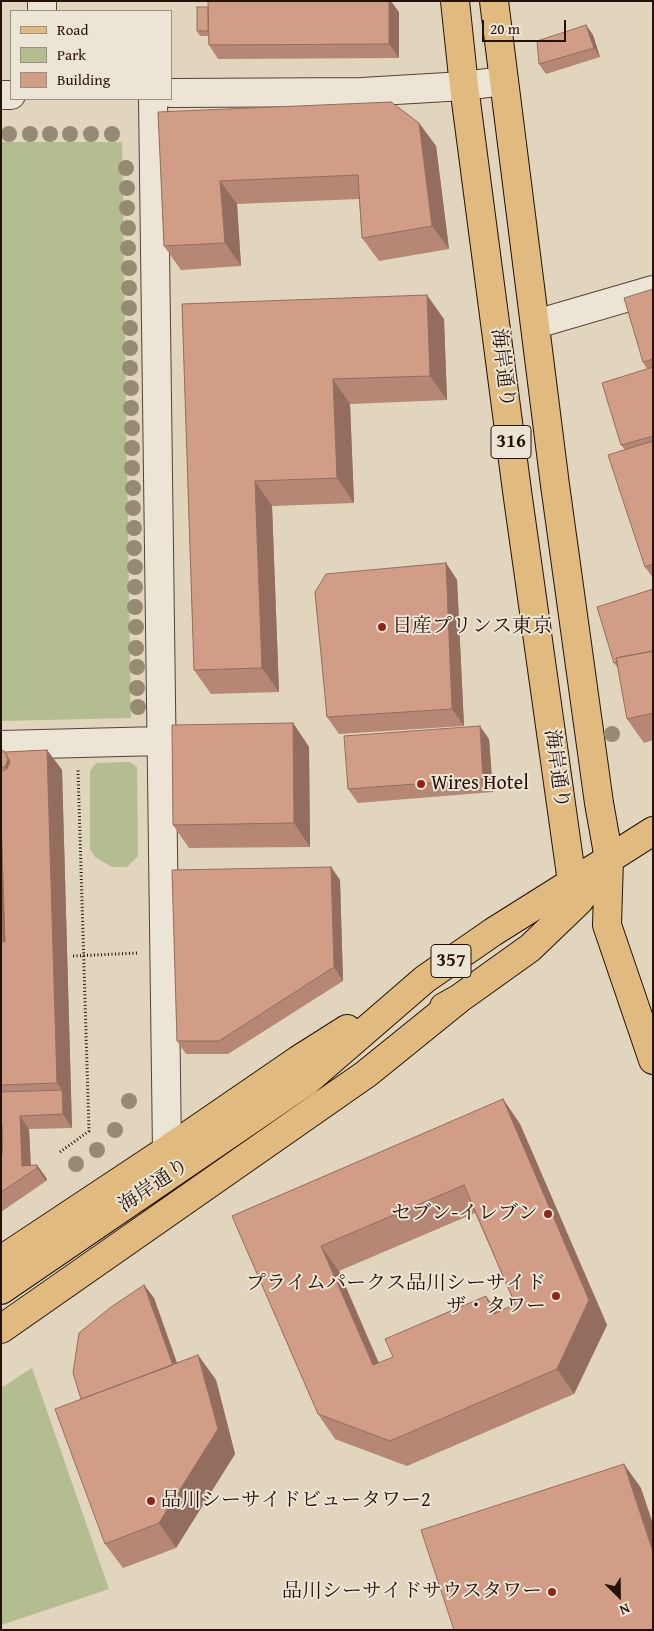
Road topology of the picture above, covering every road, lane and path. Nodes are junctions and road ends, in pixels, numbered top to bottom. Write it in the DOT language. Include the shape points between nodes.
graph roads {
  1 [pos="455,1"];
  2 [pos="494,1"];
  3 [pos="503,81"];
  4 [pos="464,86"];
  5 [pos="172,94"];
  6 [pos="153,100"];
  7 [pos="653,290"];
  8 [pos="536,324"];
  9 [pos="161,742"];
  10 [pos="77,744"];
  11 [pos="1,745"];
  12 [pos="653,831"];
  13 [pos="609,859"];
  14 [pos="576,892"];
  15 [pos="607,925"];
  16 [pos="142,953"];
  17 [pos="73,956"];
  18 [pos="83,956"];
  19 [pos="425,979"];
  20 [pos="460,998"];
  21 [pos="653,1060"];
  22 [pos="307,1081"];
  23 [pos="167,1150"];
  24 [pos="60,1152"];
  25 [pos="1,1260"];
  26 [pos="1,1290"];
  27 [pos="1,1329"];
  1 -- 4 [label="main road, 海岸通り / 316"];
  2 -- 3 [label="main road, 海岸通り / 316"];
  3 -- 4 [label="street"];
  3 -- 8 [label="main road, 海岸通り / 316"];
  4 -- 5 [label="street" via="362,92"];
  4 -- 14 [label="main road, 海岸通り / 316" via="520,511"];
  6 -- 9 [label="street"];
  7 -- 8 [label="street"];
  8 -- 13 [label="main road, 海岸通り / 316" via="556,494"];
  9 -- 10 [label="street"];
  9 -- 23 [label="street"];
  10 -- 11 [label="street"];
  10 -- 18 [label="path"];
  12 -- 13 [label="main road"];
  13 -- 14 [label="main road, 海岸通り / 357"];
  13 -- 15 [label="main road, 海岸通り"];
  14 -- 15 [label="main road"];
  14 -- 19 [label="main road, 海岸通り / 357" via="493,932"];
  14 -- 20 [label="main road, 海岸通り / 357" via="530,948"];
  15 -- 21 [label="main road, 海岸通り"];
  16 -- 18 [label="path"];
  17 -- 18 [label="path"];
  18 -- 24 [label="path" via="89,1131"];
  19 -- 22 [label="main road, 海岸通り / 357"];
  19 -- 23 [label="main road" via="298,1060"];
  20 -- 22 [label="main road, 海岸通り / 357"];
  20 -- 27 [label="main road" via="358,1080"];
  22 -- 26 [label="main road, 海岸通り / 357"];
  23 -- 25 [label="main road"];
}
